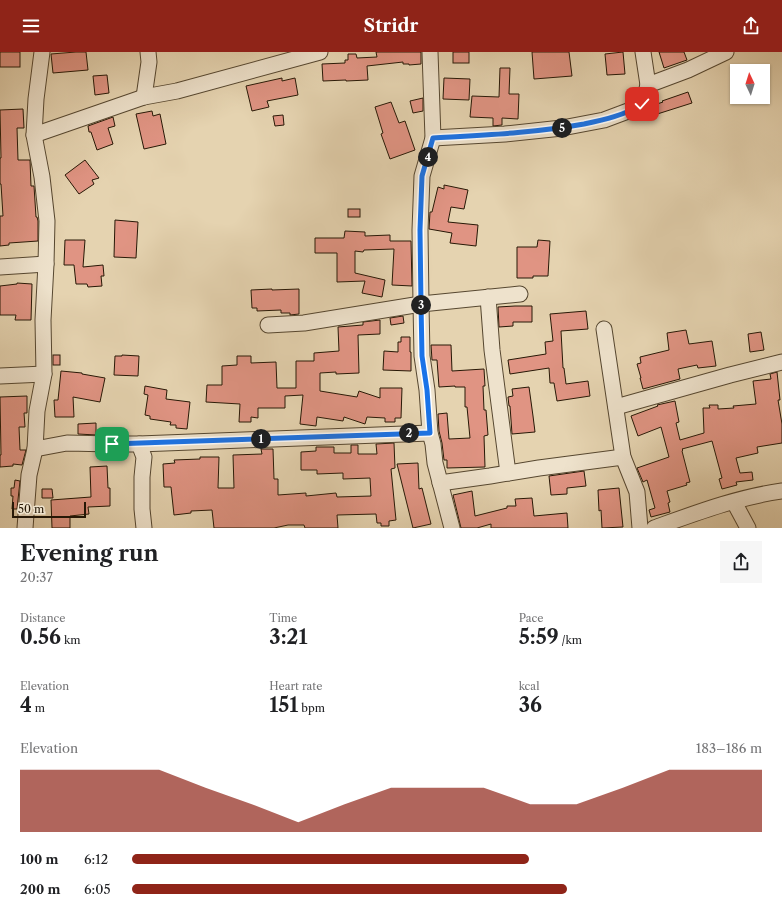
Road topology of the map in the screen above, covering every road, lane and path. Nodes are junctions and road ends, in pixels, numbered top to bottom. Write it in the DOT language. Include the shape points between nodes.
graph roads {
  1 [pos="42,52"];
  2 [pos="148,52"];
  3 [pos="320,52"];
  4 [pos="430,52"];
  5 [pos="643,52"];
  6 [pos="726,52"];
  7 [pos="648,85"];
  8 [pos="144,97"];
  9 [pos="34,135"];
  10 [pos="433,138"];
  11 [pos="46,264"];
  12 [pos="0,267"];
  13 [pos="520,294"];
  14 [pos="488,297"];
  15 [pos="421,304"];
  16 [pos="268,325"];
  17 [pos="604,329"];
  18 [pos="782,362"];
  19 [pos="44,374"];
  20 [pos="0,376"];
  21 [pos="616,407"];
  22 [pos="430,433"];
  23 [pos="139,444"];
  24 [pos="35,449"];
  25 [pos="623,457"];
  26 [pos="508,473"];
  27 [pos="440,483"];
  28 [pos="782,490"];
  29 [pos="734,502"];
  30 [pos="25,528"];
  31 [pos="144,528"];
  32 [pos="452,528"];
  33 [pos="640,528"];
  34 [pos="654,528"];
  35 [pos="748,528"];
  1 -- 9 [label="street"];
  2 -- 8 [label="street"];
  3 -- 8 [label="street" via="177,91"];
  4 -- 10 [label="street"];
  5 -- 7 [label="street"];
  6 -- 7 [label="street"];
  7 -- 10 [label="street" via="642,104 604,120 562,128 505,134"];
  8 -- 9 [label="street"];
  9 -- 11 [label="street" via="47,221"];
  10 -- 15 [label="street" via="422,176"];
  11 -- 12 [label="street"];
  11 -- 19 [label="street"];
  13 -- 14 [label="street"];
  14 -- 15 [label="street"];
  14 -- 26 [label="street" via="492,350"];
  15 -- 16 [label="street" via="304,323"];
  15 -- 22 [label="street" via="422,356"];
  17 -- 21 [label="street"];
  18 -- 21 [label="street" via="730,374"];
  19 -- 20 [label="street"];
  19 -- 24 [label="street" via="37,411"];
  21 -- 25 [label="street"];
  22 -- 23 [label="street"];
  22 -- 27 [label="street"];
  23 -- 24 [label="street" via="67,443"];
  23 -- 31 [label="street" via="144,457"];
  24 -- 30 [label="street" via="29,475"];
  25 -- 26 [label="street"];
  25 -- 33 [label="street" via="637,492"];
  26 -- 27 [label="street"];
  27 -- 32 [label="street"];
  28 -- 29 [label="street"];
  29 -- 34 [label="street"];
  29 -- 35 [label="street"];
}
